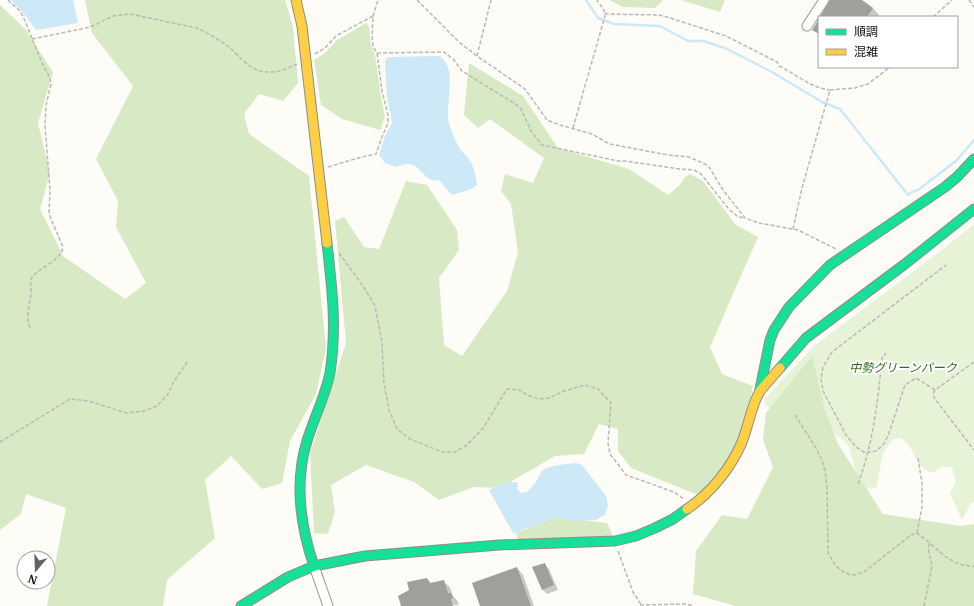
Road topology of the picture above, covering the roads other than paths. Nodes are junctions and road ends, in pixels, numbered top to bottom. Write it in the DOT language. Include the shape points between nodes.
graph roads {
  1 [pos="296,0"];
  2 [pos="824,0"];
  3 [pos="807,26"];
  4 [pos="974,159"];
  5 [pos="974,209"];
  6 [pos="760,391"];
  7 [pos="314,566"];
  8 [pos="242,606"];
  9 [pos="328,606"];
  1 -- 7 [label="street" via="306,59 335,328 333,354 324,393 306,443 299,488 302,527"];
  2 -- 3 [label="street"];
  4 -- 6 [label="street" via="945,187 830,265 789,307 770,340"];
  5 -- 6 [label="street" via="906,264 806,338"];
  6 -- 7 [label="street" via="743,440 732,463 717,482 701,500 681,515 648,532 615,541 498,545 364,556"];
  7 -- 8 [label="street" via="288,577"];
  7 -- 9 [label="street"];
}
